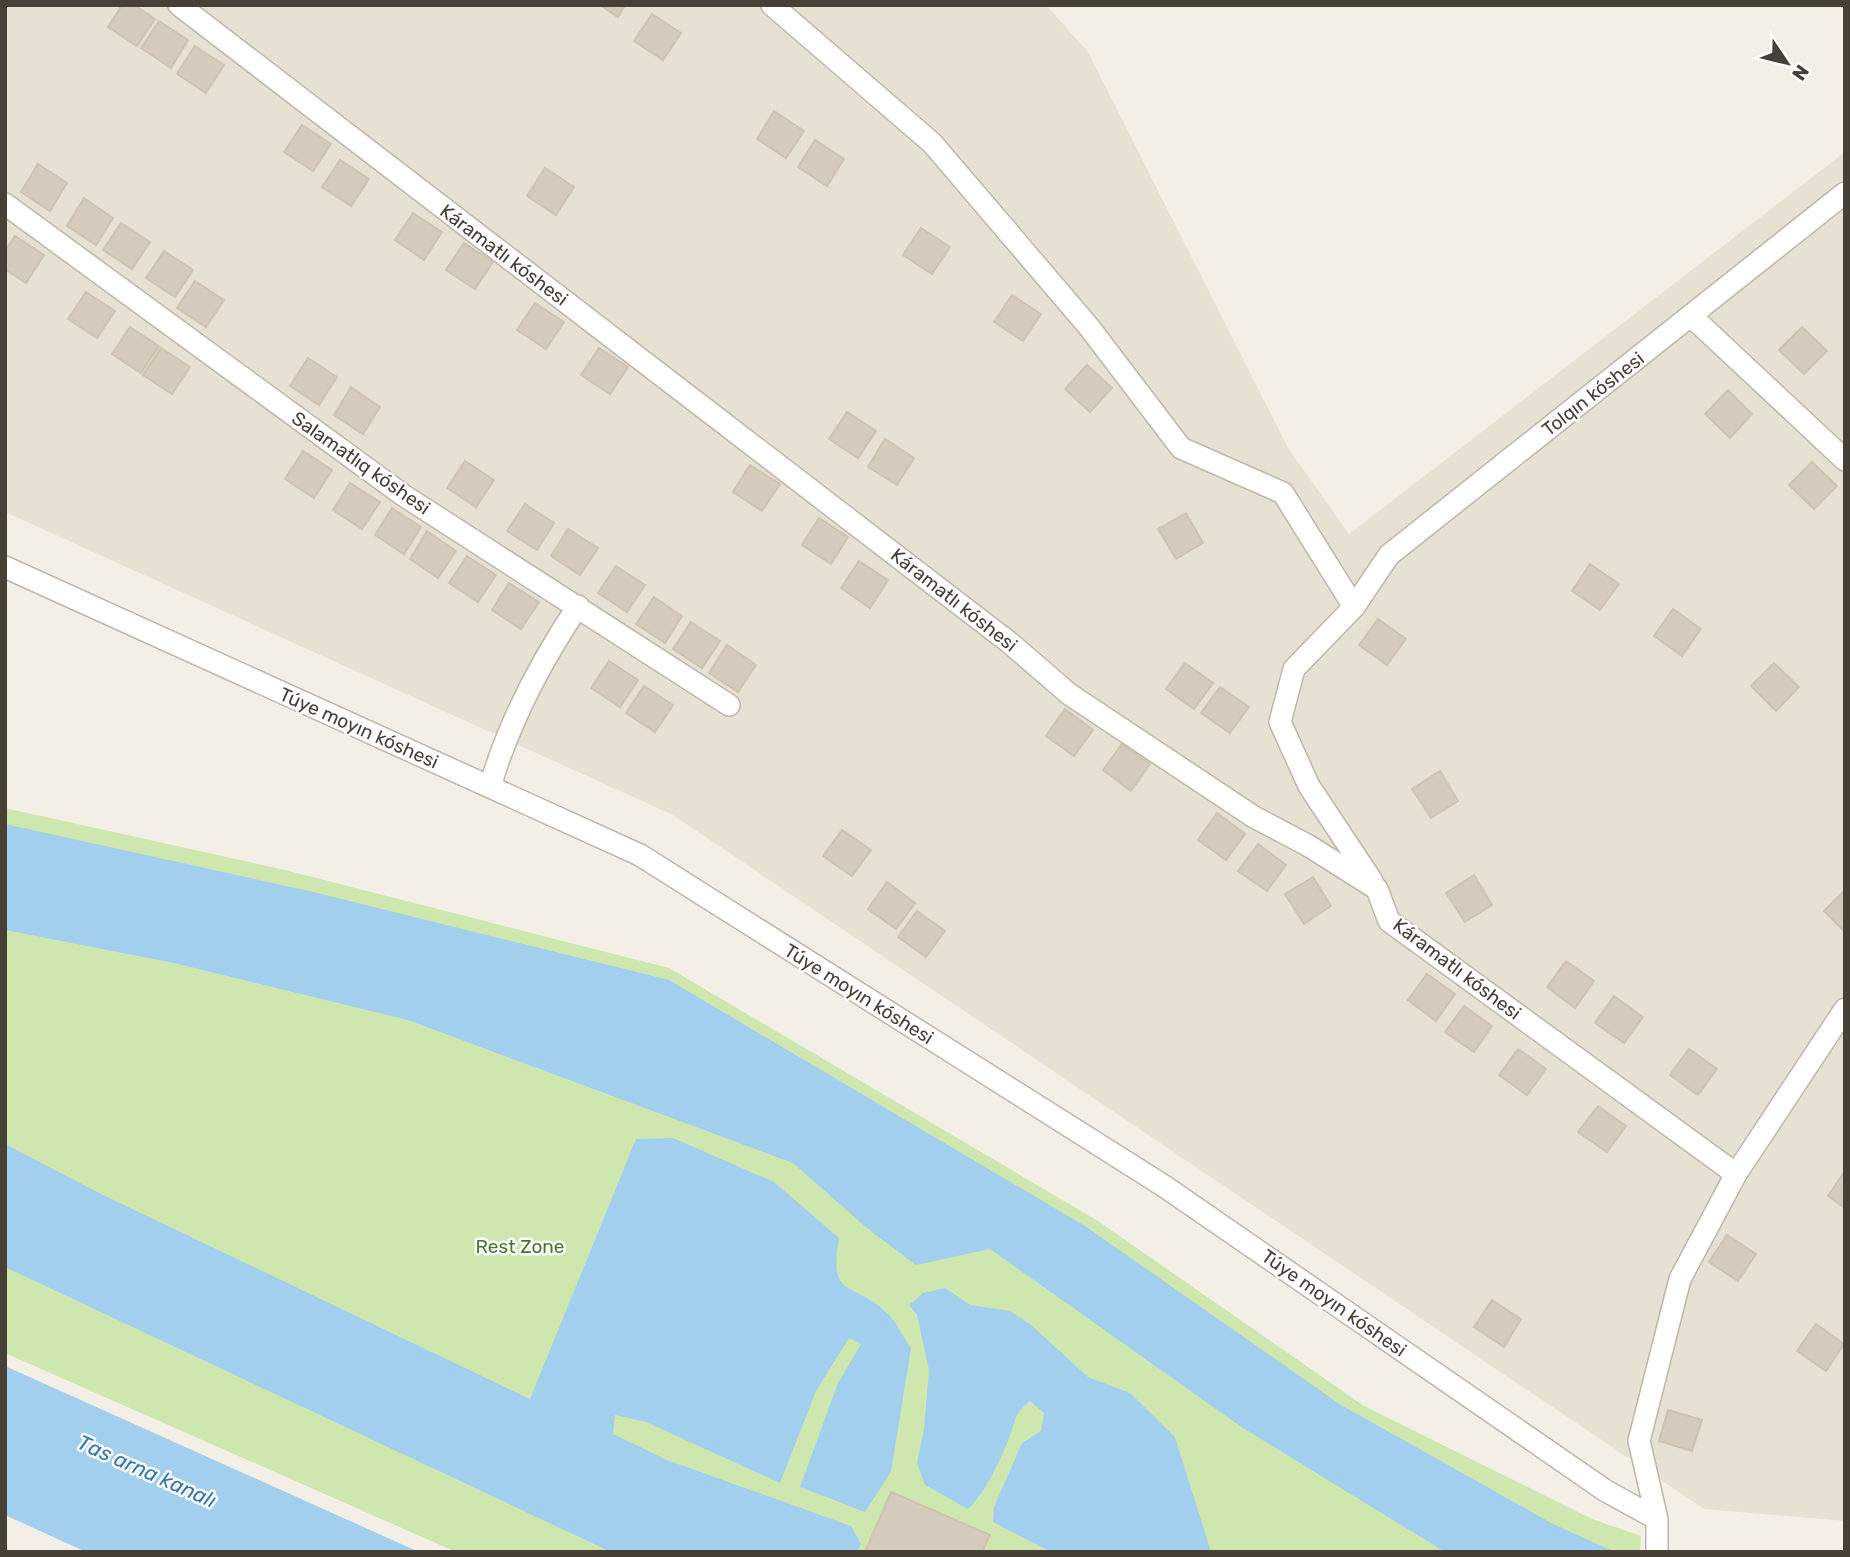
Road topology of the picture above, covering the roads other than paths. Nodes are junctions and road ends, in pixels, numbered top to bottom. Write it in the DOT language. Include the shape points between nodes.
graph roads {
  1 [pos="179,5"];
  2 [pos="772,5"];
  3 [pos="1845,193"];
  4 [pos="5,204"];
  5 [pos="1691,316"];
  6 [pos="1845,460"];
  7 [pos="5,567"];
  8 [pos="578,606"];
  9 [pos="1354,607"];
  10 [pos="729,705"];
  11 [pos="490,787"];
  12 [pos="1377,889"];
  13 [pos="1845,1009"];
  14 [pos="1736,1174"];
  15 [pos="1657,1519"];
  16 [pos="1657,1552"];
  1 -- 12 [label="street, Káramatlı kóshesi" via="1010,643 1069,694 1254,817"];
  2 -- 9 [label="street" via="932,142 1089,327 1181,448 1283,494"];
  3 -- 5 [label="street, Tolqın kóshesi"];
  4 -- 8 [label="street, Salamatlıq kóshesi" via="404,495"];
  5 -- 6 [label="street"];
  5 -- 9 [label="street, Tolqın kóshesi" via="1389,555"];
  7 -- 11 [label="street, Túye moyın kóshesi"];
  8 -- 10 [label="street, Salamatlıq kóshesi"];
  8 -- 11 [label="street" via="540,663 502,743"];
  9 -- 12 [label="street, Tolqın kóshesi" via="1294,669 1280,722 1309,786"];
  11 -- 15 [label="street, Túye moyın kóshesi" via="640,855 1164,1186 1606,1491"];
  12 -- 14 [label="street, Káramatlı kóshesi" via="1389,920"];
  13 -- 14 [label="street"];
  14 -- 15 [label="street" via="1680,1279 1639,1441"];
  15 -- 16 [label="street"];
}
